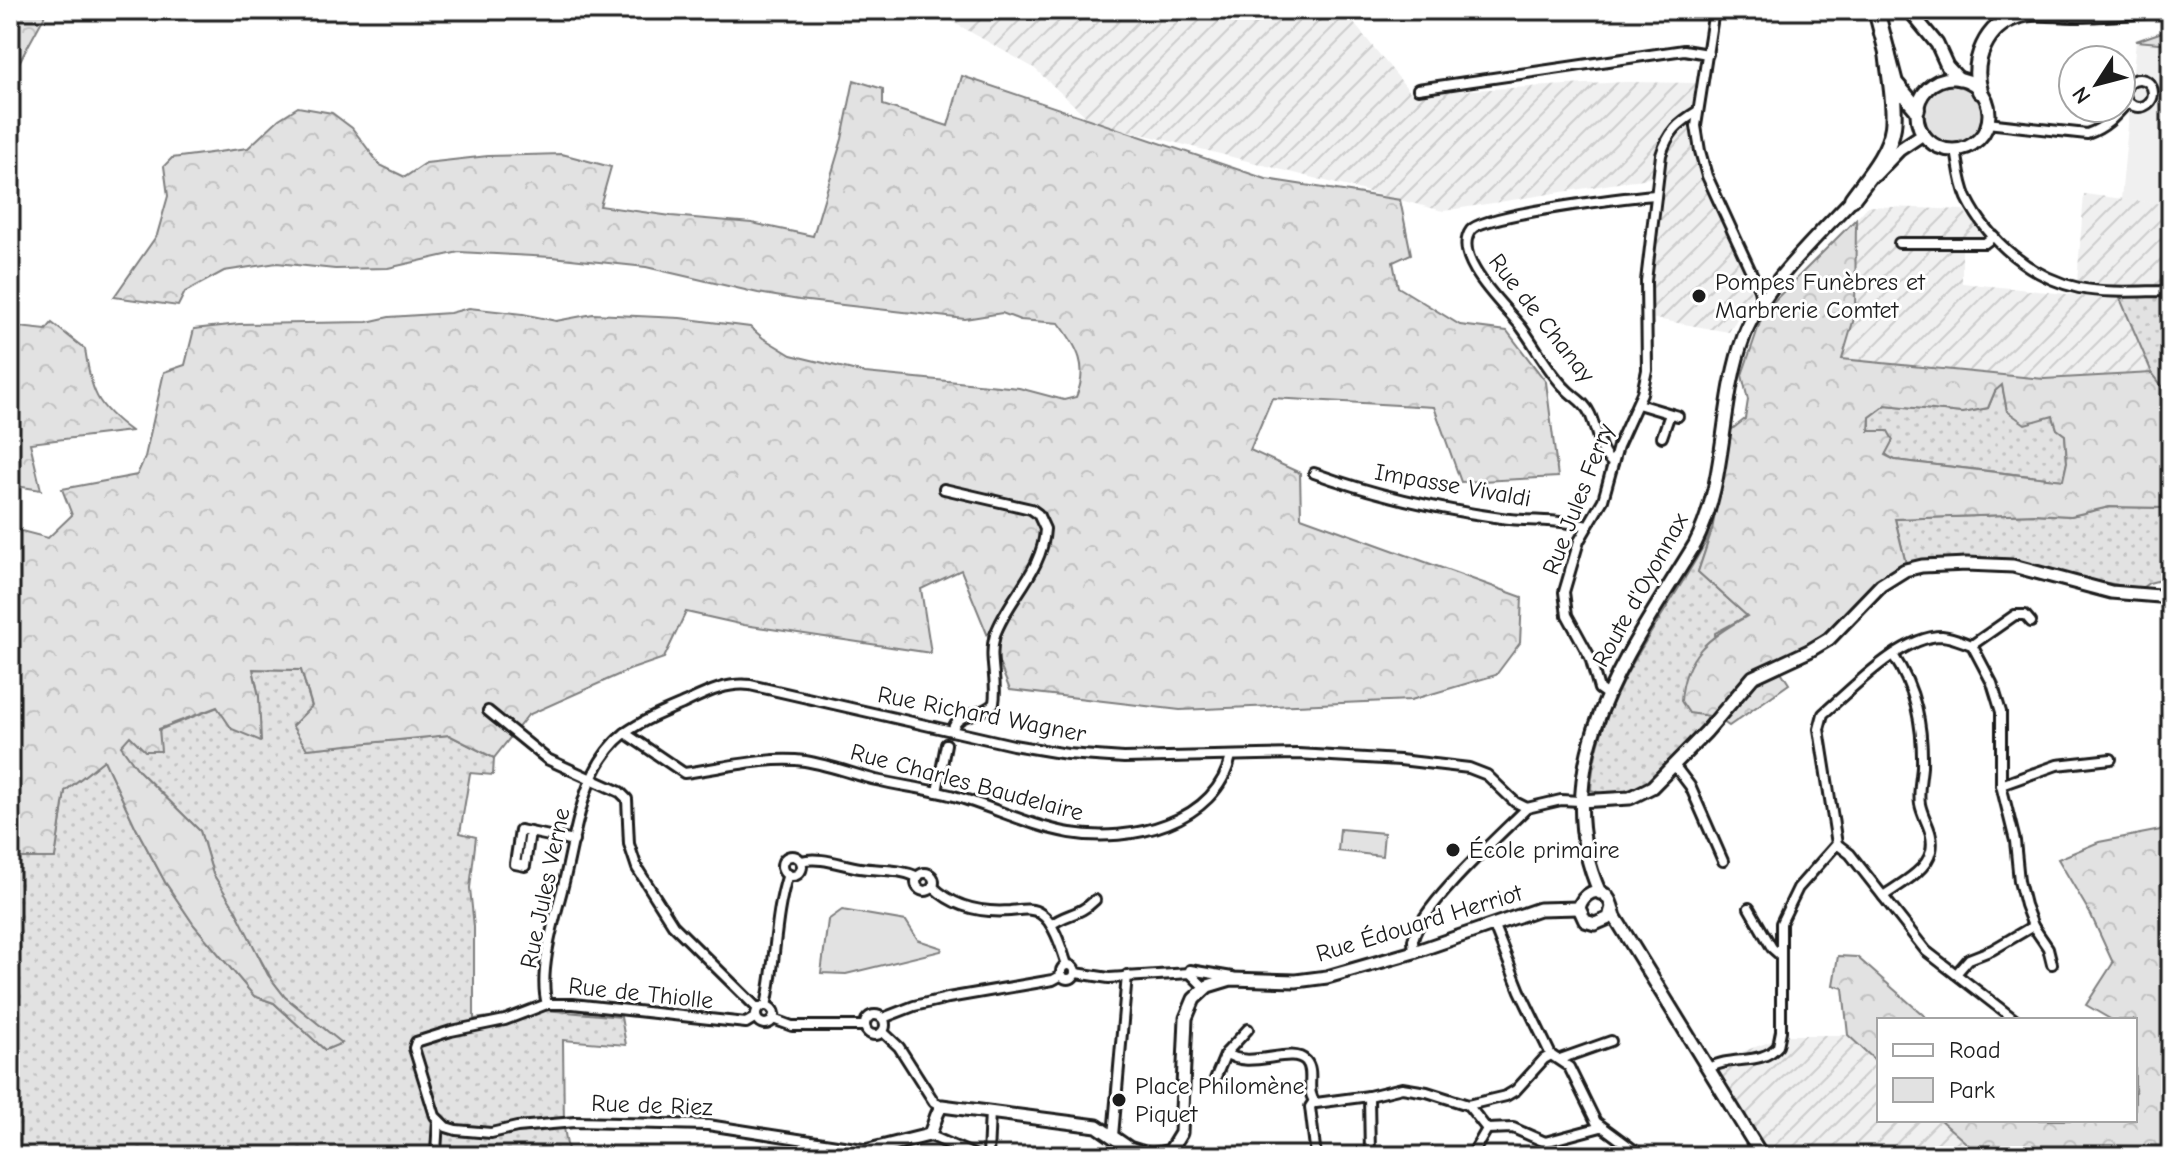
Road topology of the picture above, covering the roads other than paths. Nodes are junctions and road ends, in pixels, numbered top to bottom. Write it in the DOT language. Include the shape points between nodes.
graph roads {
  1 [pos="1714,10"];
  2 [pos="1876,10"];
  3 [pos="1901,10"];
  4 [pos="1909,10"];
  5 [pos="2147,10"];
  6 [pos="1887,51"];
  7 [pos="1708,54"];
  8 [pos="1959,79"];
  9 [pos="1936,82"];
  10 [pos="1418,89"];
  11 [pos="1980,91"];
  12 [pos="1917,109"];
  13 [pos="1698,111"];
  14 [pos="1987,123"];
  15 [pos="2107,124"];
  16 [pos="1923,134"];
  17 [pos="1956,150"];
  18 [pos="1656,195"];
  19 [pos="1852,199"];
  20 [pos="1994,236"];
  21 [pos="1899,243"];
  22 [pos="1776,282"];
  23 [pos="1759,287"];
  24 [pos="2171,291"];
  25 [pos="1761,304"];
  26 [pos="1638,404"];
  27 [pos="1662,437"];
  28 [pos="1613,463"];
  29 [pos="1314,473"];
  30 [pos="944,489"];
  31 [pos="1587,526"];
  32 [pos="2171,597"];
  33 [pos="2031,622"];
  34 [pos="1972,645"];
  35 [pos="1893,655"];
  36 [pos="1606,694"];
  37 [pos="488,711"];
  38 [pos="952,731"];
  39 [pos="625,733"];
  40 [pos="946,744"];
  41 [pos="1231,756"];
  42 [pos="2111,759"];
  43 [pos="1674,765"];
  44 [pos="591,781"];
  45 [pos="2001,785"];
  46 [pos="937,792"];
  47 [pos="1580,801"];
  48 [pos="1527,808"];
  49 [pos="530,832"];
  50 [pos="574,841"];
  51 [pos="1837,844"];
  52 [pos="1587,854"];
  53 [pos="801,861"];
  54 [pos="1723,861"];
  55 [pos="788,874"];
  56 [pos="1600,893"];
  57 [pos="1883,896"];
  58 [pos="1095,900"];
  59 [pos="1581,902"];
  60 [pos="1612,907"];
  61 [pos="1749,908"];
  62 [pos="1600,924"];
  63 [pos="1051,925"];
  64 [pos="1494,926"];
  65 [pos="2033,926"];
  66 [pos="1634,945"];
  67 [pos="1414,952"];
  68 [pos="1780,955"];
  69 [pos="2052,964"];
  70 [pos="1067,965"];
  71 [pos="1076,973"];
  72 [pos="1178,973"];
  73 [pos="1956,974"];
  74 [pos="1062,975"];
  75 [pos="1127,975"];
  76 [pos="1238,979"];
  77 [pos="1205,988"];
  78 [pos="547,1004"];
  79 [pos="760,1011"];
  80 [pos="883,1018"];
  81 [pos="2012,1018"];
  82 [pos="773,1019"];
  83 [pos="864,1026"];
  84 [pos="1248,1029"];
  85 [pos="883,1032"];
  86 [pos="1611,1041"];
  87 [pos="1226,1053"];
  88 [pos="1556,1057"];
  89 [pos="1709,1068"];
  90 [pos="1215,1079"];
  91 [pos="1369,1096"];
  92 [pos="1314,1101"];
  93 [pos="1468,1105"];
  94 [pos="942,1106"];
  95 [pos="990,1111"];
  96 [pos="438,1120"];
  97 [pos="1601,1127"];
  98 [pos="1487,1129"];
  99 [pos="929,1135"];
  100 [pos="1113,1136"];
  101 [pos="866,1150"];
  102 [pos="1128,1152"];
  103 [pos="1174,1153"];
  104 [pos="442,1156"];
  105 [pos="845,1156"];
  106 [pos="976,1156"];
  107 [pos="988,1156"];
  108 [pos="1316,1156"];
  109 [pos="1370,1156"];
  110 [pos="1461,1156"];
  111 [pos="1642,1156"];
  112 [pos="1762,1156"];
  1 -- 7 [label="street"];
  2 -- 6 [label="highway"];
  3 -- 9 [label="main road" via="1933,52 1939,68"];
  4 -- 8 [label="main road"];
  5 -- 11 [label="highway" via="2033,13 2011,19 1980,51"];
  6 -- 12 [label="highway" via="1896,86"];
  6 -- 19 [label="highway" via="1893,127"];
  7 -- 10 [label="street" via="1671,52"];
  7 -- 13 [label="street"];
  8 -- 9 [label="main road"];
  8 -- 11 [label="main road"];
  9 -- 12 [label="main road"];
  11 -- 14 [label="main road" via="1987,103"];
  12 -- 16 [label="main road"];
  13 -- 18 [label="street, Rue Jules Ferry" via="1666,139"];
  13 -- 23 [label="street" via="1696,126 1707,176"];
  14 -- 15 [label="street" via="2087,134"];
  14 -- 17 [label="main road" via="1976,141"];
  16 -- 17 [label="main road" via="1937,146"];
  16 -- 19 [label="main road, Route d'Oyonnax" via="1899,150"];
  17 -- 20 [label="street" via="1968,199"];
  18 -- 26 [label="street, Rue Jules Ferry" via="1645,298 1647,370"];
  18 -- 28 [label="street, Rue de Chanay" via="1494,219 1474,227 1467,238 1468,256 1478,275 1564,387 1584,404 1605,456"];
  19 -- 22 [label="main road, Route d'Oyonnax"];
  20 -- 21 [label="street" via="1985,243"];
  20 -- 24 [label="street" via="2027,266 2062,284"];
  22 -- 23 [label="street"];
  22 -- 25 [label="main road, Route d'Oyonnax"];
  23 -- 25 [label="street"];
  25 -- 36 [label="main road, Route d'Oyonnax" via="1739,352 1713,493 1701,530"];
  26 -- 27 [label="street, Rue Jules Ferry" via="1674,415"];
  26 -- 28 [label="street, Rue Jules Ferry"];
  28 -- 31 [label="street, Rue Jules Ferry" via="1603,500"];
  29 -- 31 [label="street, Impasse Vivaldi" via="1437,507"];
  30 -- 38 [label="street" via="1031,509 1045,529 1034,568 996,633 994,703 958,719"];
  31 -- 36 [label="street, Rue Jules Ferry" via="1569,571 1564,605 1599,689"];
  32 -- 43 [label="main road" via="2111,592 2013,566 1922,566 1897,573 1829,639 1753,677"];
  33 -- 34 [label="street" via="2025,615 2015,615"];
  34 -- 35 [label="street" via="1939,636"];
  34 -- 45 [label="street" via="2001,712"];
  35 -- 51 [label="street" via="1820,720"];
  35 -- 57 [label="street" via="1905,672 1919,718 1919,796 1931,850 1923,867"];
  36 -- 47 [label="main road, Route d'Oyonnax" via="1587,752"];
  37 -- 44 [label="street" via="547,759"];
  38 -- 39 [label="street, Rue Richard Wagner" via="742,684 711,692"];
  38 -- 41 [label="street, Rue Richard Wagner" via="1093,757"];
  39 -- 44 [label="street, Rue Richard Wagner" via="605,754"];
  39 -- 46 [label="street, Rue Charles Baudelaire" via="684,773 786,760"];
  40 -- 46 [label="street"];
  41 -- 46 [label="street, Rue Charles Baudelaire" via="1216,787 1185,816 1145,830 1072,833"];
  41 -- 48 [label="street, Rue Richard Wagner" via="1365,758 1469,768 1487,775"];
  42 -- 45 [label="street" via="2057,765"];
  43 -- 47 [label="main road" via="1640,795"];
  43 -- 54 [label="street" via="1690,786"];
  44 -- 50 [label="street, Rue Jules Verne"];
  44 -- 79 [label="street" via="627,799 632,856 673,925"];
  45 -- 65 [label="street"];
  47 -- 48 [label="street"];
  47 -- 52 [label="main road, Route d'Oyonnax"];
  48 -- 67 [label="street" via="1434,904 1417,932"];
  49 -- 50 [label="street"];
  50 -- 78 [label="street, Rue Jules Verne" via="553,926 544,989"];
  51 -- 57 [label="street"];
  51 -- 68 [label="street" via="1785,910"];
  52 -- 56 [label="main road"];
  52 -- 59 [label="main road" via="1587,889"];
  53 -- 55 [label="street" via="798,874"];
  53 -- 55 [label="street" via="792,856 784,860"];
  53 -- 63 [label="street" via="893,869 918,877 920,890 933,887 970,908 1027,909 1042,914"];
  55 -- 79 [label="street"];
  56 -- 59 [label="main road" via="1591,892"];
  56 -- 60 [label="main road"];
  57 -- 73 [label="street" via="1926,951"];
  58 -- 63 [label="street" via="1082,912"];
  59 -- 62 [label="main road" via="1585,921"];
  59 -- 64 [label="main road, Rue Édouard Herriot" via="1539,909"];
  60 -- 62 [label="main road"];
  60 -- 66 [label="main road"];
  61 -- 68 [label="street"];
  62 -- 66 [label="main road"];
  63 -- 70 [label="street"];
  64 -- 67 [label="main road, Rue Édouard Herriot"];
  64 -- 88 [label="street" via="1520,991"];
  65 -- 69 [label="street"];
  65 -- 73 [label="street" via="1969,959"];
  66 -- 89 [label="main road"];
  67 -- 76 [label="main road, Rue Édouard Herriot" via="1309,980"];
  68 -- 89 [label="street" via="1778,1046 1766,1056"];
  70 -- 71 [label="street"];
  70 -- 74 [label="street"];
  71 -- 74 [label="street" via="1068,979"];
  71 -- 75 [label="street" via="1101,978"];
  72 -- 75 [label="street"];
  72 -- 76 [label="street"];
  72 -- 77 [label="street" via="1193,974"];
  73 -- 81 [label="street"];
  74 -- 80 [label="street" via="925,1003"];
  75 -- 100 [label="street"];
  76 -- 77 [label="main road, Rue Édouard Herriot"];
  77 -- 103 [label="main road" via="1186,1018 1181,1133"];
  78 -- 79 [label="street, Rue de Thiolle" via="746,1023"];
  78 -- 96 [label="street, Rue de Thiolle" via="416,1042"];
  79 -- 82 [label="street" via="773,1011"];
  79 -- 82 [label="street, Rue de Thiolle" via="765,1024"];
  80 -- 83 [label="street" via="871,1015"];
  80 -- 85 [label="street"];
  82 -- 83 [label="street" via="792,1026"];
  83 -- 85 [label="street" via="873,1035"];
  84 -- 87 [label="street"];
  85 -- 94 [label="street"];
  86 -- 88 [label="street"];
  87 -- 90 [label="street"];
  87 -- 92 [label="street" via="1254,1061 1296,1055 1309,1068"];
  88 -- 93 [label="street" via="1544,1059 1506,1096"];
  88 -- 97 [label="street" via="1569,1067"];
  89 -- 112 [label="main road"];
  91 -- 92 [label="street"];
  91 -- 93 [label="street" via="1402,1088"];
  91 -- 109 [label="street"];
  92 -- 108 [label="street" via="1310,1107"];
  93 -- 98 [label="street"];
  94 -- 95 [label="main road"];
  94 -- 99 [label="main road"];
  95 -- 100 [label="main road" via="1097,1126"];
  95 -- 107 [label="street"];
  96 -- 101 [label="street, Rue de Riez" via="446,1127 480,1133 575,1122 708,1125"];
  96 -- 104 [label="street" via="436,1152"];
  97 -- 98 [label="street" via="1545,1142 1513,1128"];
  97 -- 111 [label="street"];
  98 -- 110 [label="street" via="1473,1153"];
  99 -- 101 [label="main road"];
  99 -- 106 [label="street"];
  100 -- 102 [label="main road"];
  101 -- 105 [label="main road"];
  102 -- 103 [label="main road"];
}
